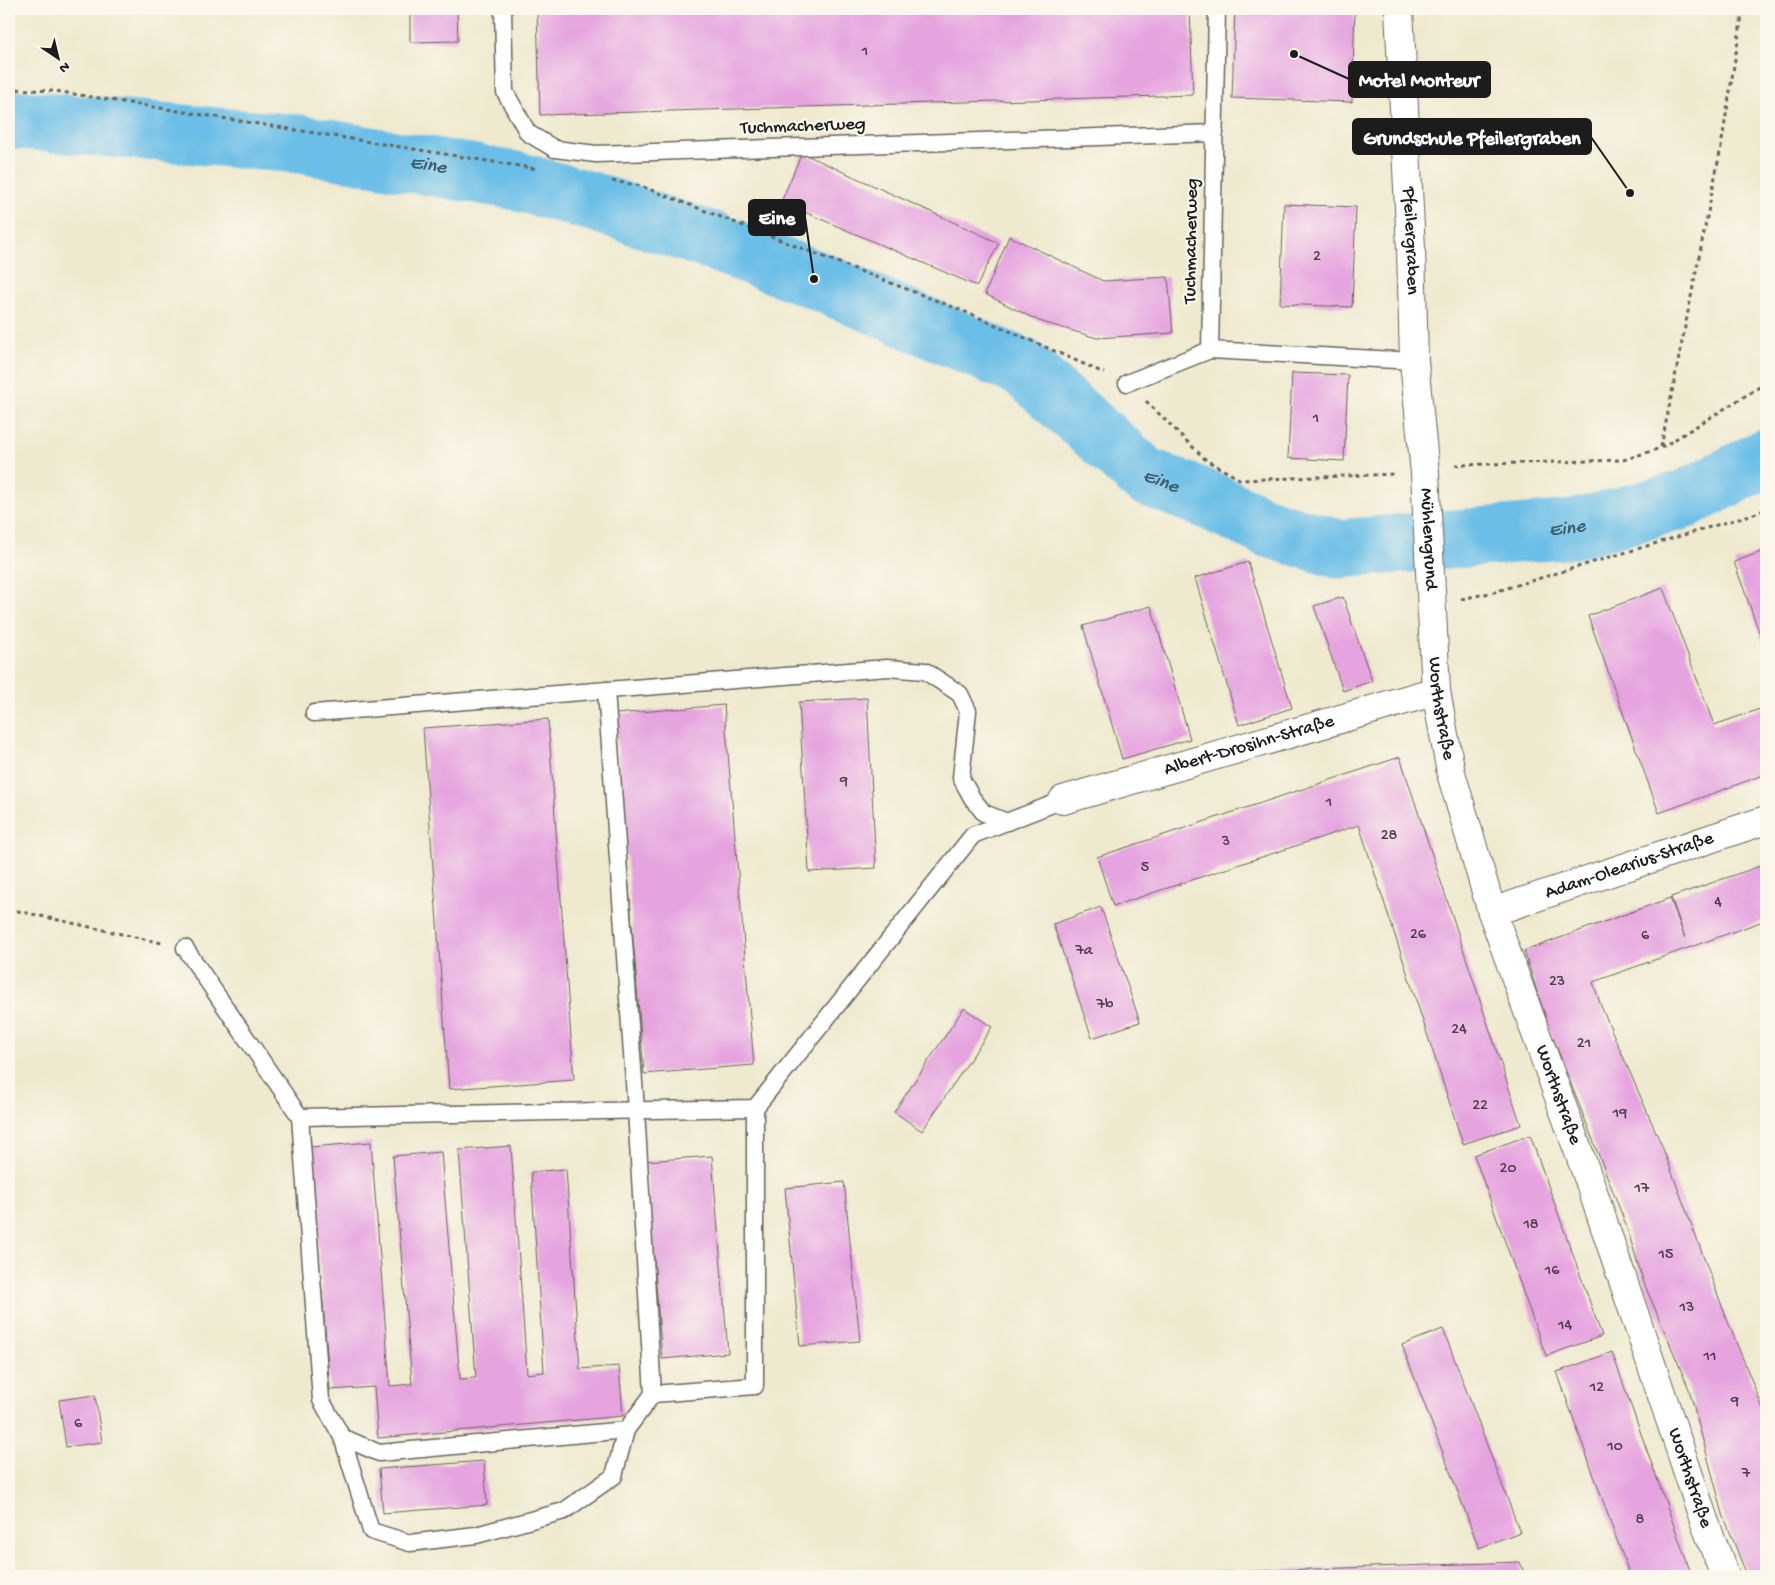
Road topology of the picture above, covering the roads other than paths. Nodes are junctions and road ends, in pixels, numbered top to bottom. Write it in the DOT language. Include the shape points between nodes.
graph roads {
  1 [pos="504,9"];
  2 [pos="1217,9"];
  3 [pos="1399,9"];
  4 [pos="1215,133"];
  5 [pos="1210,350"];
  6 [pos="1414,361"];
  7 [pos="1127,383"];
  8 [pos="1425,473"];
  9 [pos="1431,605"];
  10 [pos="606,690"];
  11 [pos="1436,691"];
  12 [pos="314,713"];
  13 [pos="1063,800"];
  14 [pos="1766,820"];
  15 [pos="1007,822"];
  16 [pos="1492,912"];
  17 [pos="184,948"];
  18 [pos="754,1108"];
  19 [pos="636,1110"];
  20 [pos="300,1117"];
  21 [pos="653,1394"];
  22 [pos="626,1430"];
  23 [pos="342,1437"];
  24 [pos="1725,1576"];
  1 -- 4 [label="lane, Tuchmacherweg" via="505,92 528,133 556,150 596,154"];
  2 -- 4 [label="lane, Tuchmacherweg"];
  3 -- 6 [label="street, Pfeilergraben" via="1412,248"];
  4 -- 5 [label="lane, Tuchmacherweg"];
  5 -- 6 [label="lane"];
  5 -- 7 [label="lane"];
  6 -- 8 [label="street, Pfeilergraben"];
  8 -- 9 [label="street, Mühlengrund"];
  9 -- 11 [label="street, Worthstraße"];
  10 -- 12 [label="lane"];
  10 -- 15 [label="lane" via="887,668 925,671 960,694 968,712 961,778 984,813"];
  10 -- 19 [label="lane"];
  11 -- 13 [label="street, Albert-Drosihn-Straße"];
  11 -- 16 [label="street, Worthstraße" via="1451,773"];
  13 -- 15 [label="lane"];
  14 -- 16 [label="street, Adam-Olearius-Straße"];
  15 -- 18 [label="lane" via="973,836"];
  16 -- 24 [label="street, Worthstraße" via="1591,1186 1701,1514"];
  17 -- 20 [label="lane"];
  18 -- 19 [label="lane"];
  18 -- 21 [label="lane" via="755,1386"];
  19 -- 20 [label="lane"];
  19 -- 21 [label="lane"];
  20 -- 23 [label="lane" via="321,1400"];
  21 -- 22 [label="lane"];
  22 -- 23 [label="lane" via="379,1453"];
  22 -- 23 [label="lane" via="614,1476 564,1511 476,1535 410,1543 371,1531"];
}
